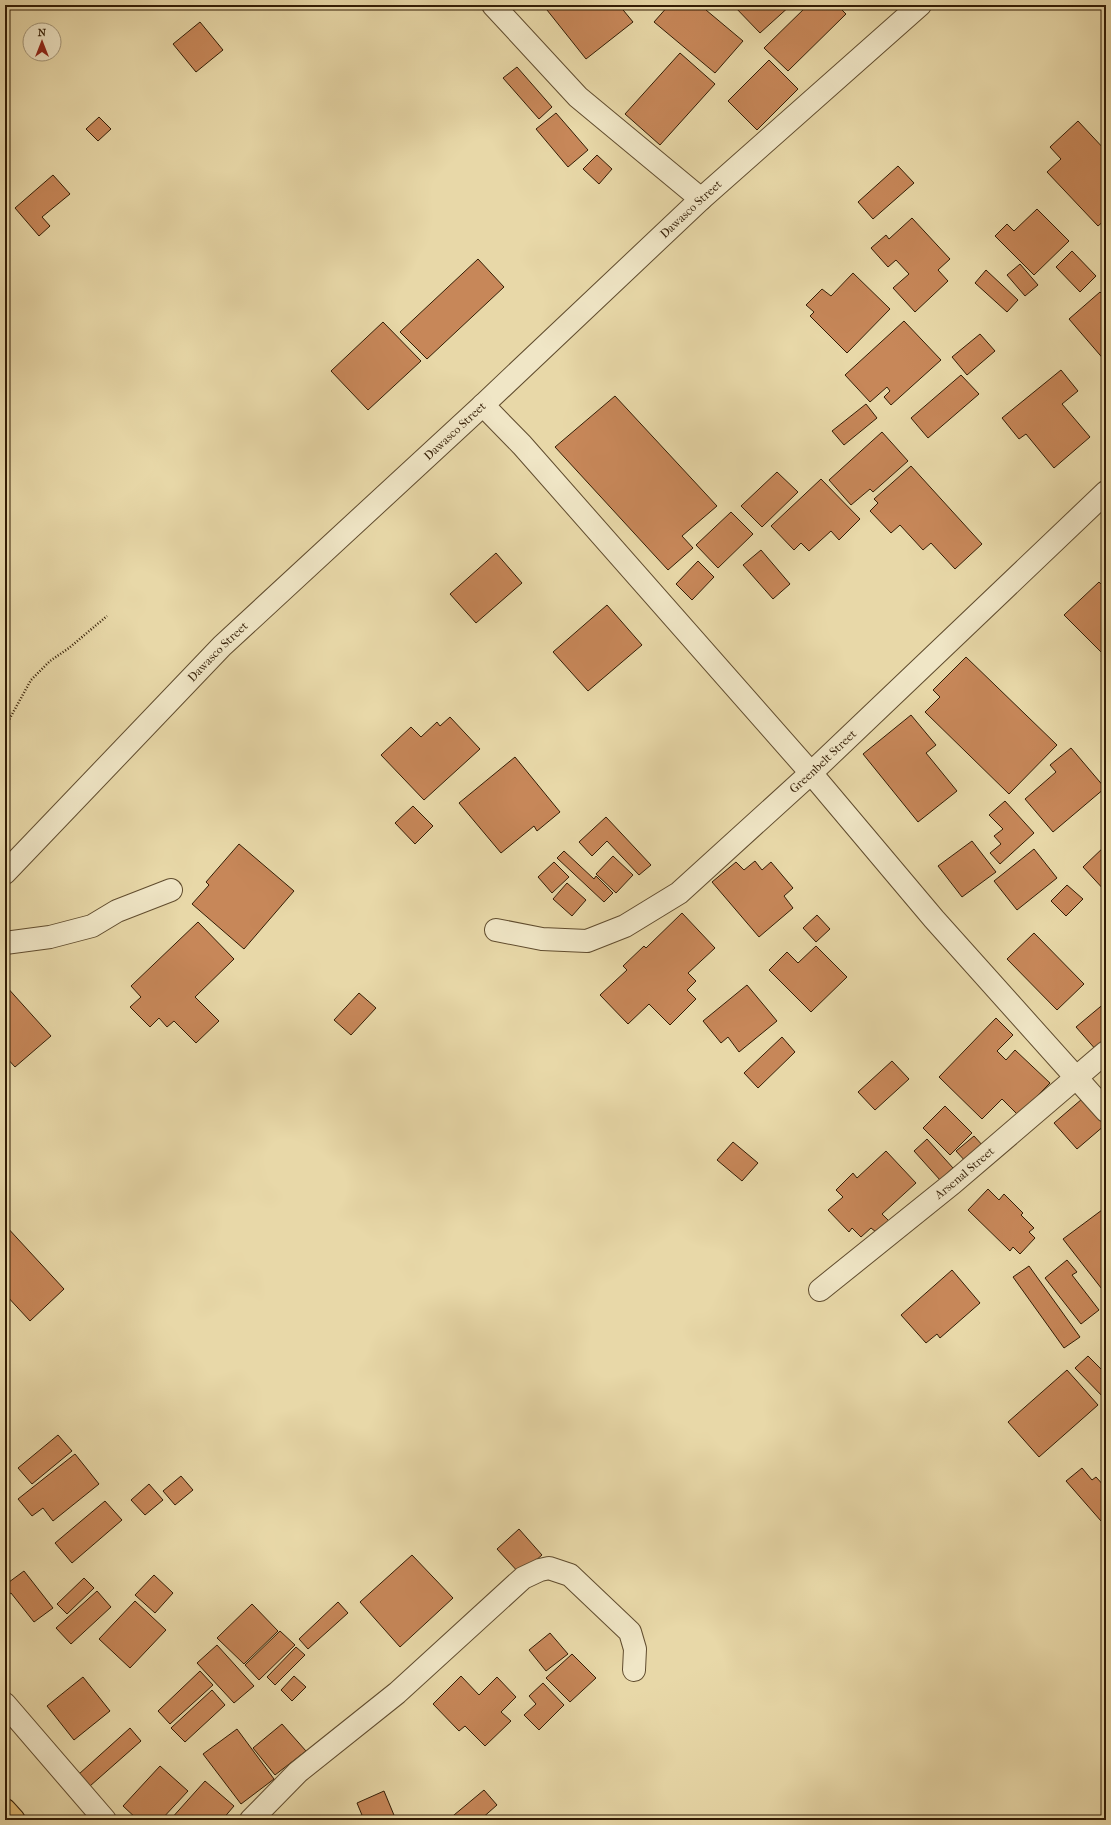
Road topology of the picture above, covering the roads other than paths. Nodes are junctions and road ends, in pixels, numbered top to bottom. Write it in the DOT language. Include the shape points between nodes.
graph roads {
  1 [pos="493,5"];
  2 [pos="920,5"];
  3 [pos="701,199"];
  4 [pos="483,404"];
  5 [pos="1106,492"];
  6 [pos="811,773"];
  7 [pos="5,873"];
  8 [pos="171,890"];
  9 [pos="496,930"];
  10 [pos="5,943"];
  11 [pos="1106,1052"];
  12 [pos="1076,1079"];
  13 [pos="1106,1111"];
  14 [pos="820,1290"];
  15 [pos="634,1670"];
  16 [pos="5,1704"];
  17 [pos="5,1810"];
  18 [pos="14,1820"];
  19 [pos="105,1820"];
  20 [pos="251,1820"];
  1 -- 3 [label="street" via="578,97"];
  2 -- 3 [label="street, Dawasco Street"];
  3 -- 4 [label="street, Dawasco Street"];
  4 -- 6 [label="street"];
  4 -- 7 [label="street, Dawasco Street" via="222,646"];
  5 -- 6 [label="street, Greenbelt Street"];
  6 -- 9 [label="street, Greenbelt Street" via="679,893 625,926 587,941 542,939"];
  6 -- 12 [label="street" via="934,919"];
  8 -- 10 [label="street" via="117,911 92,926 50,937"];
  11 -- 12 [label="street, Arsenal Street"];
  12 -- 13 [label="street"];
  12 -- 14 [label="street, Arsenal Street" via="954,1183"];
  15 -- 20 [label="street" via="635,1649 630,1632 570,1575 549,1568 540,1570 523,1578 397,1693 298,1772"];
  16 -- 19 [label="street"];
  17 -- 18 [label="highway"];
}
